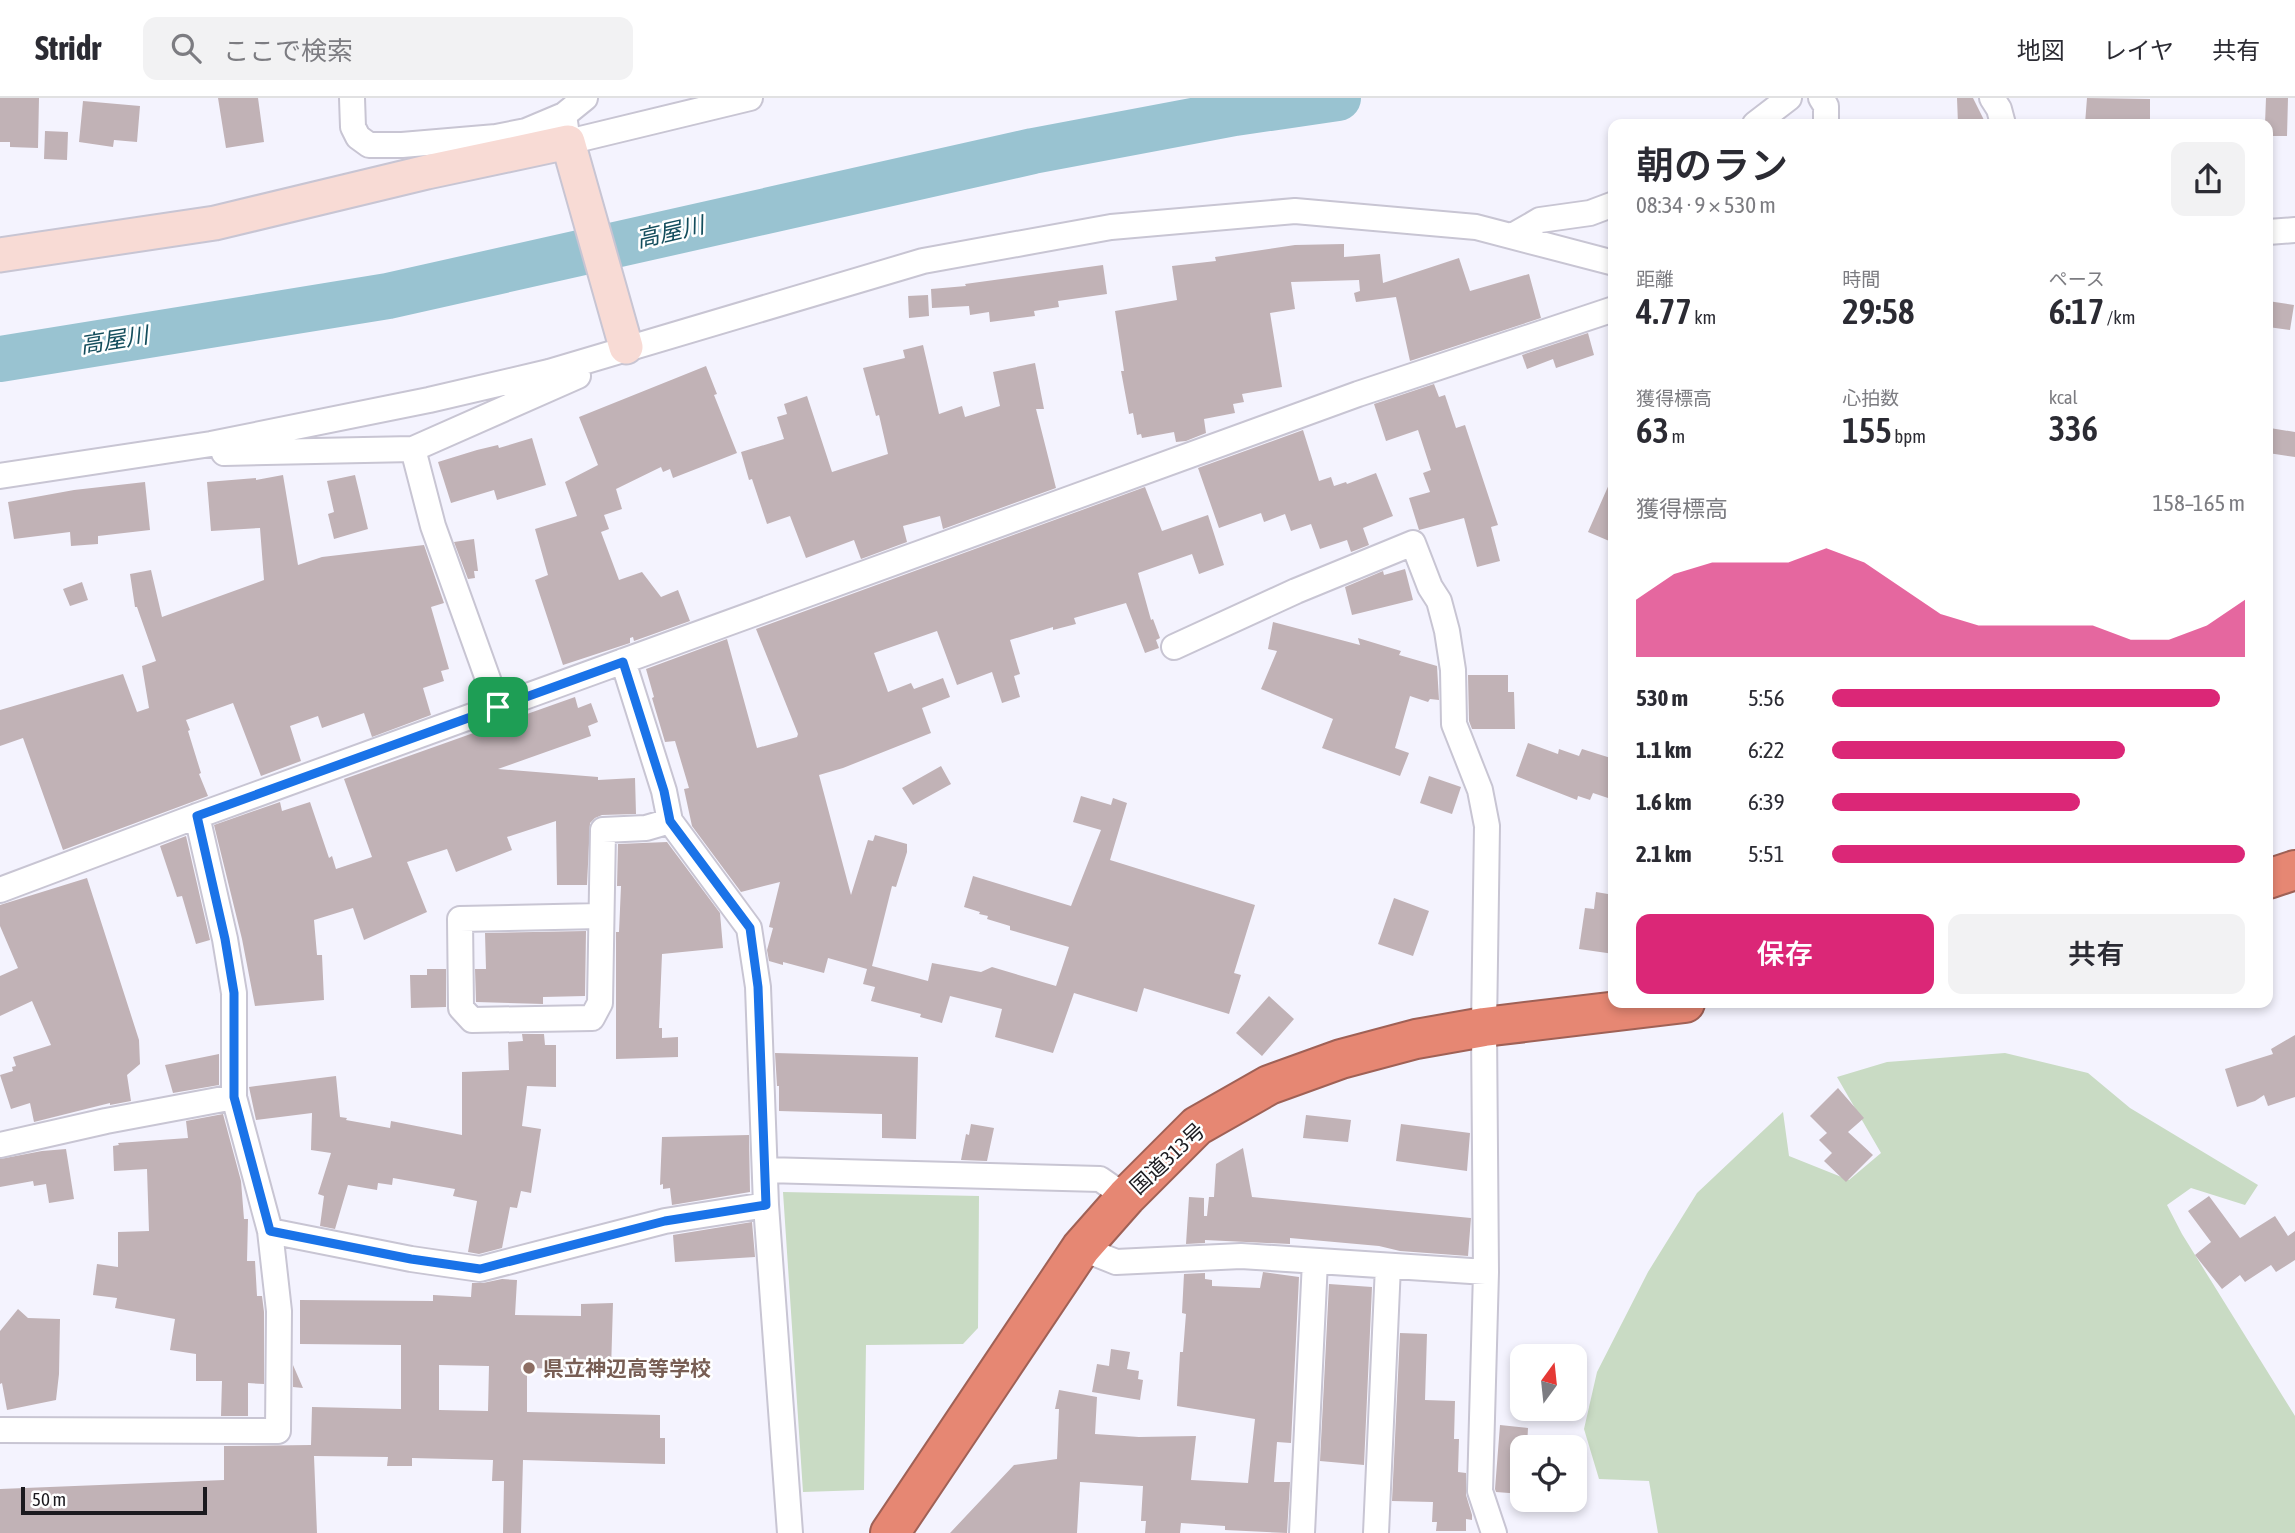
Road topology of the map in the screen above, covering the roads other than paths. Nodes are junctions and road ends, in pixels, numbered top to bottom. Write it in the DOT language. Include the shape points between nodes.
graph roads {
  1 [pos="352,98"];
  2 [pos="585,98"];
  3 [pos="750,98"];
  4 [pos="1789,98"];
  5 [pos="1821,98"];
  6 [pos="1992,98"];
  7 [pos="1762,119"];
  8 [pos="1826,119"];
  9 [pos="2002,119"];
  10 [pos="566,128"];
  11 [pos="1608,206"];
  12 [pos="2295,230"];
  13 [pos="2273,232"];
  14 [pos="1514,235"];
  15 [pos="0,255"];
  16 [pos="1608,261"];
  17 [pos="1608,311"];
  18 [pos="617,350"];
  19 [pos="211,444"];
  20 [pos="413,449"];
  21 [pos="0,476"];
  22 [pos="1174,647"];
  23 [pos="623,662"];
  24 [pos="498,707"];
  25 [pos="197,816"];
  26 [pos="670,821"];
  27 [pos="2295,870"];
  28 [pos="2273,877"];
  29 [pos="0,890"];
  30 [pos="600,916"];
  31 [pos="1643,1008"];
  32 [pos="1484,1027"];
  33 [pos="234,1097"];
  34 [pos="0,1145"];
  35 [pos="765,1170"];
  36 [pos="1126,1197"];
  37 [pos="766,1205"];
  38 [pos="270,1231"];
  39 [pos="1081,1248"];
  40 [pos="1315,1261"];
  41 [pos="1388,1266"];
  42 [pos="1486,1272"];
  43 [pos="0,1430"];
  44 [pos="790,1533"];
  45 [pos="890,1533"];
  46 [pos="1302,1533"];
  47 [pos="1376,1533"];
  48 [pos="1494,1533"];
  1 -- 10 [label="street" via="353,127 369,145"];
  2 -- 10 [label="street"];
  3 -- 10 [label="street"];
  4 -- 7 [label="street"];
  5 -- 8 [label="street"];
  6 -- 9 [label="street"];
  10 -- 15 [label="street" via="427,172 215,223"];
  10 -- 18 [label="street"];
  11 -- 14 [label="street" via="1540,220"];
  12 -- 13 [label="street"];
  14 -- 16 [label="street"];
  14 -- 18 [label="street" via="1476,227 1295,211 1111,226 923,261"];
  17 -- 23 [label="street" via="1358,394"];
  18 -- 19 [label="street" via="549,372 429,400"];
  18 -- 20 [label="street" via="602,366"];
  19 -- 20 [label="street" via="221,453"];
  19 -- 21 [label="street"];
  20 -- 24 [label="street" via="433,526"];
  22 -- 32 [label="street" via="1413,543 1447,631 1454,724 1480,790 1487,826"];
  23 -- 24 [label="street"];
  23 -- 26 [label="street"];
  24 -- 25 [label="street"];
  25 -- 29 [label="street"];
  25 -- 33 [label="street" via="234,993"];
  26 -- 30 [label="street" via="646,828 603,830"];
  26 -- 35 [label="street" via="750,928 758,987"];
  27 -- 28 [label="highway"];
  30 -- 30 [label="street" via="460,919 461,1008 472,1020 592,1018 600,1003"];
  31 -- 32 [label="highway, 国道313号"];
  32 -- 36 [label="highway, 国道313号" via="1340,1059 1269,1085 1197,1126"];
  32 -- 42 [label="street"];
  33 -- 34 [label="street"];
  33 -- 38 [label="street"];
  35 -- 36 [label="street" via="1100,1179"];
  35 -- 37 [label="street"];
  36 -- 39 [label="highway, 国道313号"];
  37 -- 38 [label="street" via="665,1221 480,1269"];
  37 -- 44 [label="street"];
  38 -- 43 [label="street" via="279,1311 278,1431"];
  39 -- 40 [label="street" via="1116,1262 1241,1256"];
  39 -- 45 [label="highway, 国道313号"];
  40 -- 41 [label="street"];
  40 -- 46 [label="street"];
  41 -- 42 [label="street"];
  41 -- 47 [label="street"];
  42 -- 48 [label="street" via="1480,1491"];
}
